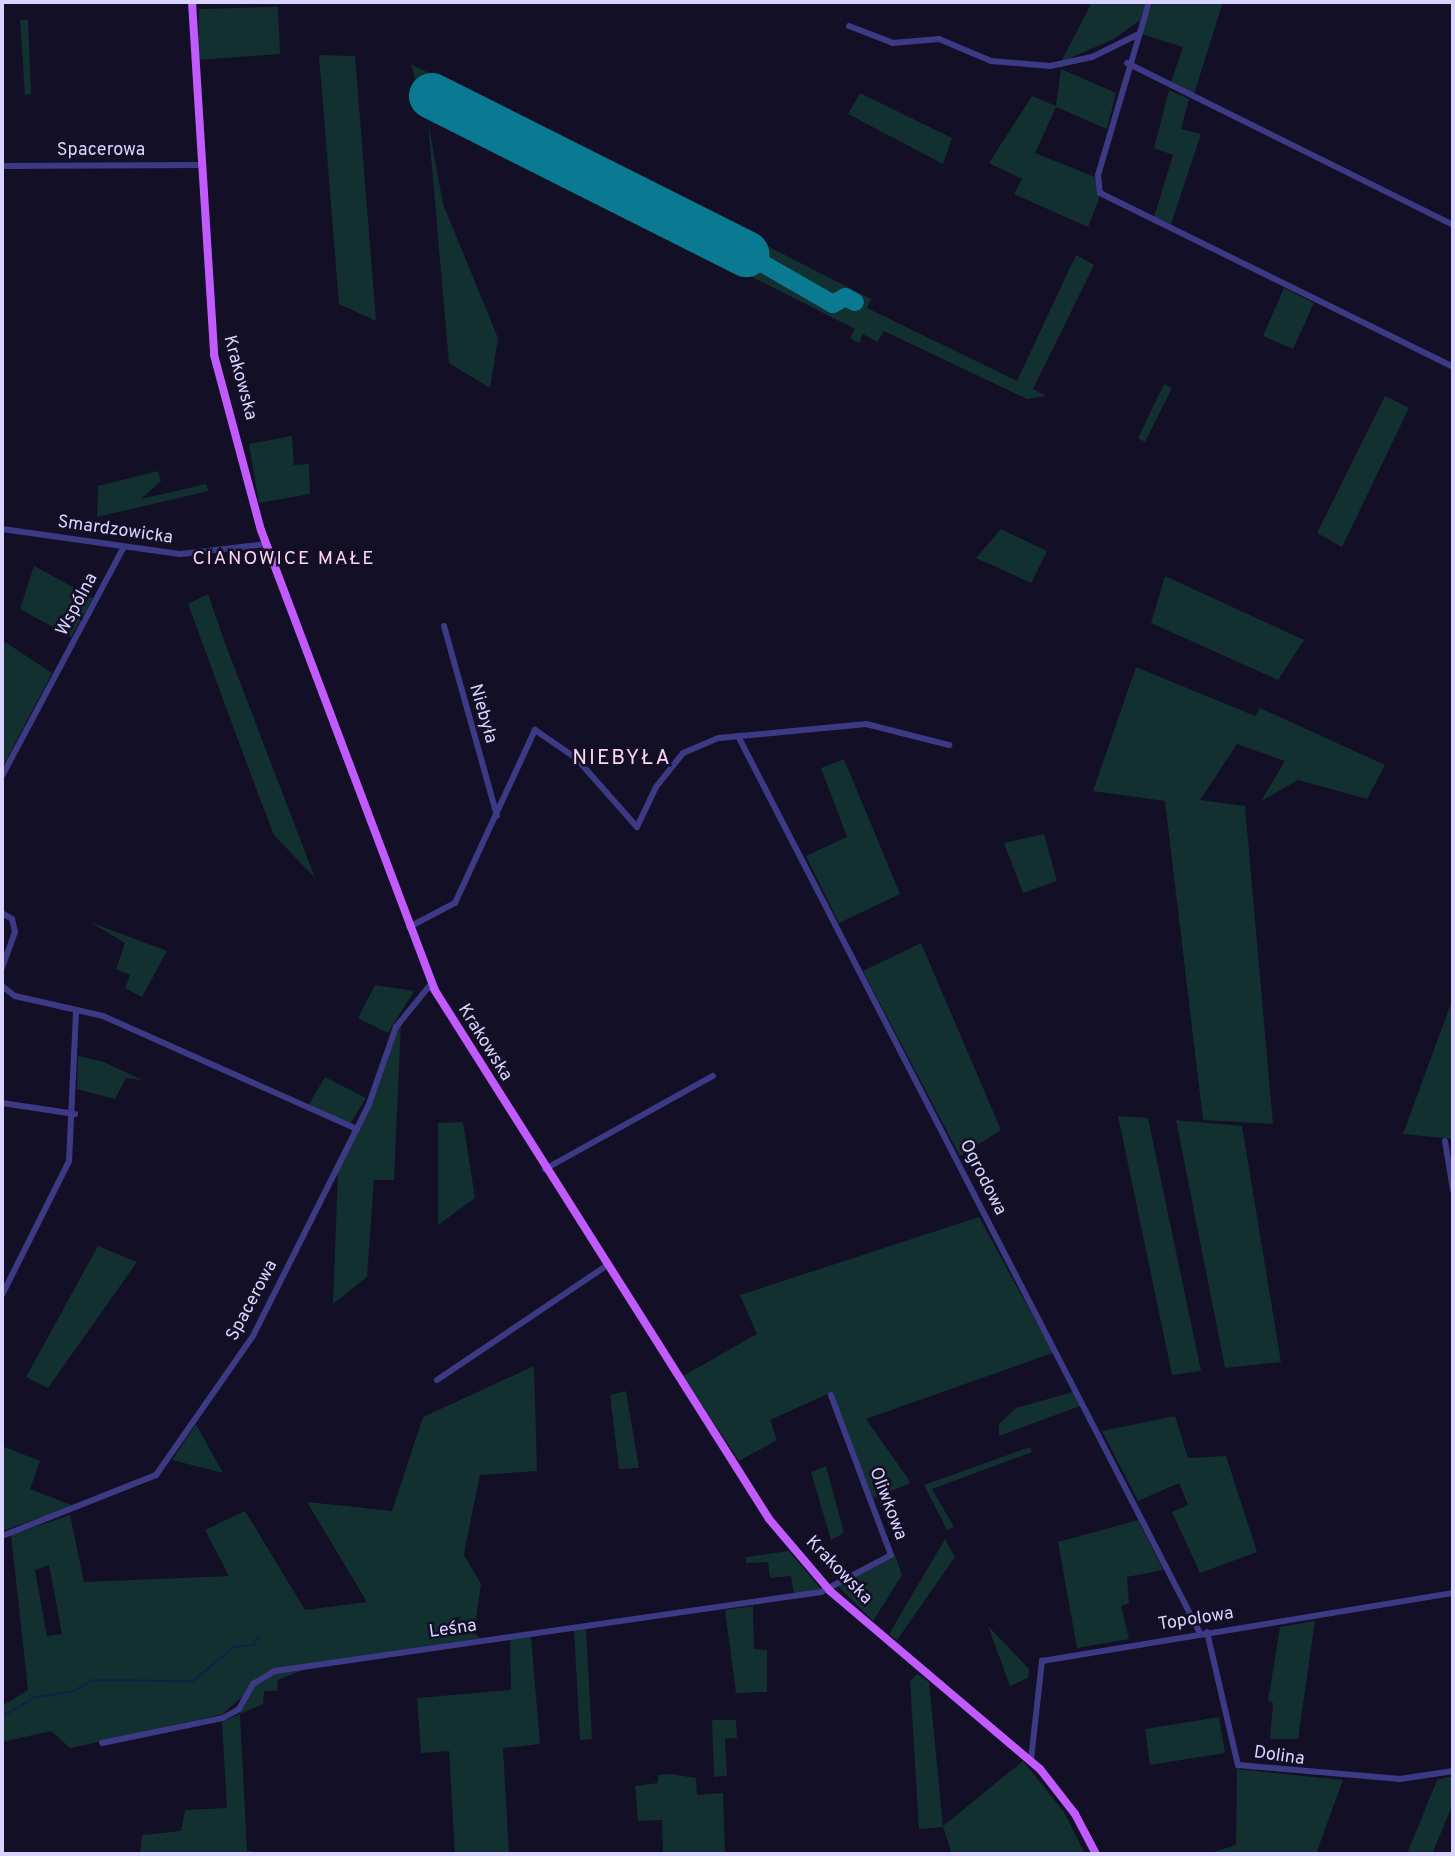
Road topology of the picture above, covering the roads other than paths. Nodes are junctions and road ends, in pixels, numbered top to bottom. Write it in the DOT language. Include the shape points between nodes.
graph roads {
  1 [pos="192,2"];
  2 [pos="1149,2"];
  3 [pos="849,26"];
  4 [pos="1137,35"];
  5 [pos="1127,63"];
  6 [pos="201,165"];
  7 [pos="2,166"];
  8 [pos="1453,225"];
  9 [pos="1453,367"];
  10 [pos="2,529"];
  11 [pos="266,544"];
  12 [pos="124,547"];
  13 [pos="444,626"];
  14 [pos="738,736"];
  15 [pos="949,745"];
  16 [pos="2,776"];
  17 [pos="496,813"];
  18 [pos="2,913"];
  19 [pos="409,927"];
  20 [pos="2,968"];
  21 [pos="431,984"];
  22 [pos="2,986"];
  23 [pos="76,1010"];
  24 [pos="713,1076"];
  25 [pos="2,1103"];
  26 [pos="75,1114"];
  27 [pos="357,1129"];
  28 [pos="1445,1141"];
  29 [pos="545,1169"];
  30 [pos="1453,1190"];
  31 [pos="606,1266"];
  32 [pos="2,1295"];
  33 [pos="437,1380"];
  34 [pos="831,1395"];
  35 [pos="2,1536"];
  36 [pos="827,1586"];
  37 [pos="1453,1593"];
  38 [pos="1203,1633"];
  39 [pos="102,1743"];
  40 [pos="1031,1760"];
  41 [pos="1453,1771"];
  42 [pos="1096,1854"];
  1 -- 6 [label="main road, Krakowska"];
  2 -- 4 [label="street"];
  3 -- 4 [label="street" via="893,43 939,39 999,62 1050,66 1093,57"];
  4 -- 5 [label="street"];
  5 -- 8 [label="street"];
  5 -- 9 [label="street" via="1098,175 1100,192"];
  6 -- 7 [label="street, Spacerowa"];
  6 -- 11 [label="main road, Krakowska" via="214,355"];
  10 -- 12 [label="street, Smardzowicka"];
  11 -- 12 [label="street, Smardzowicka" via="193,554"];
  11 -- 19 [label="main road, Krakowska"];
  12 -- 16 [label="street, Wspólna"];
  13 -- 17 [label="street, Niebyła"];
  14 -- 15 [label="street" via="866,724"];
  14 -- 17 [label="street" via="683,753 656,787 640,826 630,826 556,739 535,730"];
  14 -- 38 [label="street, Ogrodowa"];
  17 -- 19 [label="street" via="453,906"];
  18 -- 20 [label="street" via="12,919 15,932"];
  19 -- 21 [label="main road, Krakowska"];
  21 -- 27 [label="street, Spacerowa" via="396,1027"];
  21 -- 29 [label="main road, Krakowska"];
  22 -- 23 [label="street" via="15,996"];
  23 -- 26 [label="street"];
  23 -- 27 [label="street"];
  24 -- 29 [label="street"];
  25 -- 26 [label="street"];
  26 -- 32 [label="street" via="69,1161"];
  27 -- 35 [label="street, Spacerowa" via="253,1336 152,1480"];
  28 -- 30 [label="street"];
  29 -- 31 [label="main road, Krakowska"];
  31 -- 33 [label="street"];
  31 -- 36 [label="main road, Krakowska" via="754,1498"];
  34 -- 36 [label="street, Oliwkowa" via="891,1555"];
  36 -- 39 [label="street, Leśna" via="779,1601 275,1671 253,1684 239,1709 223,1717"];
  36 -- 40 [label="main road, Krakowska"];
  37 -- 38 [label="street, Topolowa"];
  38 -- 40 [label="street, Topolowa" via="1042,1661"];
  38 -- 41 [label="street, Dolina" via="1238,1765 1400,1779"];
  40 -- 42 [label="main road, Krakowska" via="1071,1807"];
}
